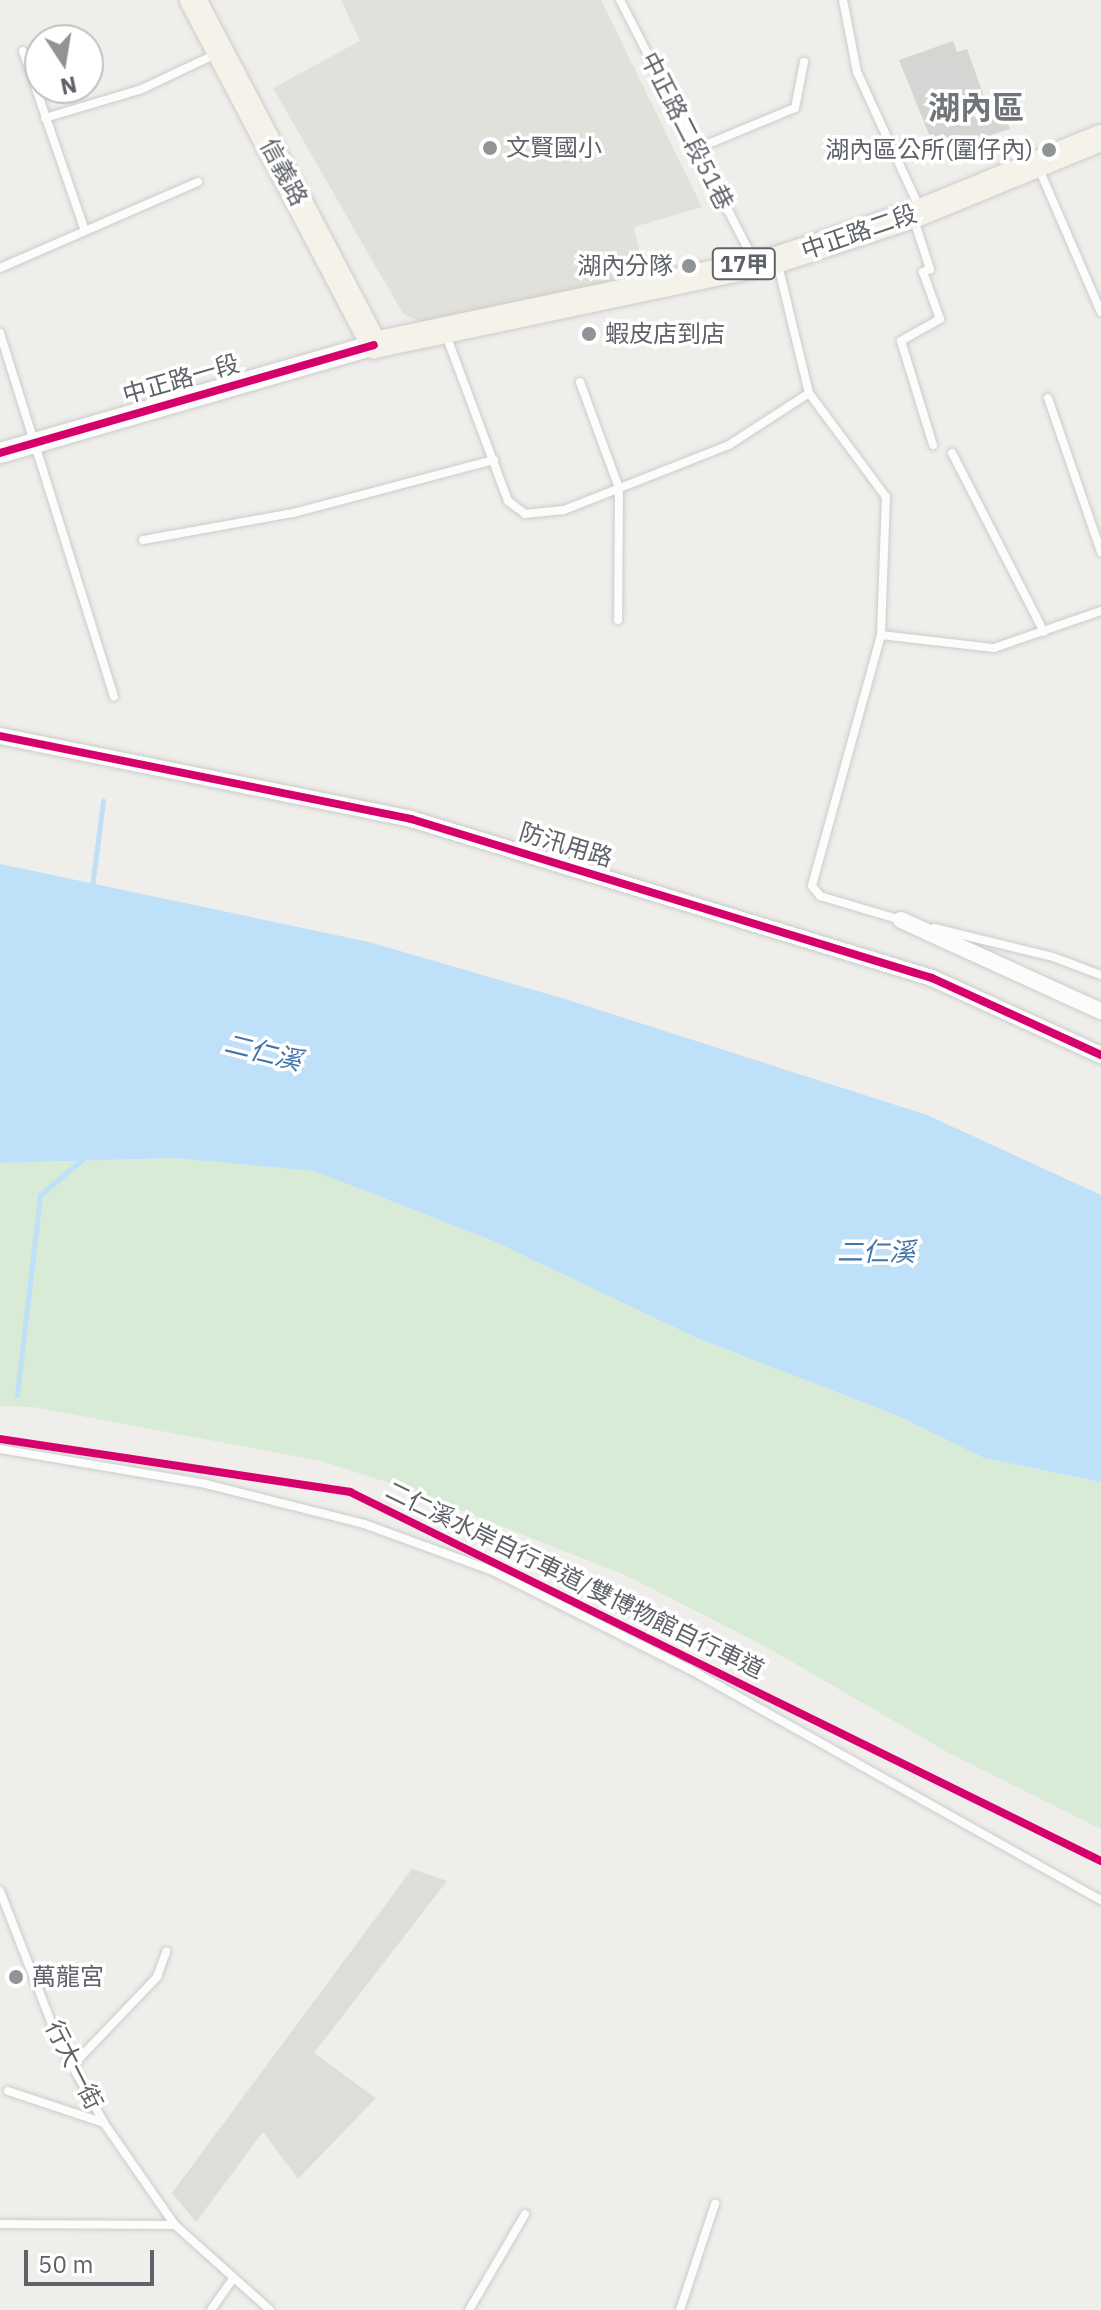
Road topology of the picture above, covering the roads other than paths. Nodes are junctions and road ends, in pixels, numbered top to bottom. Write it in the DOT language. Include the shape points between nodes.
graph roads {
  1 [pos="193,0"];
  2 [pos="620,0"];
  3 [pos="843,0"];
  4 [pos="23,51"];
  5 [pos="221,52"];
  6 [pos="804,62"];
  7 [pos="45,118"];
  8 [pos="1100,141"];
  9 [pos="696,149"];
  10 [pos="1037,164"];
  11 [pos="198,182"];
  12 [pos="917,213"];
  13 [pos="85,231"];
  14 [pos="765,261"];
  15 [pos="0,268"];
  16 [pos="1101,312"];
  17 [pos="445,330"];
  18 [pos="0,333"];
  19 [pos="374,345"];
  20 [pos="580,382"];
  21 [pos="809,393"];
  22 [pos="1048,398"];
  23 [pos="36,441"];
  24 [pos="933,445"];
  25 [pos="0,453"];
  26 [pos="952,453"];
  27 [pos="494,460"];
  28 [pos="619,488"];
  29 [pos="143,540"];
  30 [pos="1101,552"];
  31 [pos="1101,611"];
  32 [pos="618,620"];
  33 [pos="1044,632"];
  34 [pos="881,635"];
  35 [pos="114,697"];
  36 [pos="0,736"];
  37 [pos="901,920"];
  38 [pos="1101,975"];
  39 [pos="1101,1011"];
  40 [pos="1101,1055"];
  41 [pos="0,1449"];
  42 [pos="0,1891"];
  43 [pos="1101,1900"];
  44 [pos="166,1952"];
  45 [pos="73,2065"];
  46 [pos="8,2091"];
  47 [pos="104,2123"];
  48 [pos="715,2204"];
  49 [pos="525,2214"];
  50 [pos="0,2224"];
  51 [pos="175,2225"];
  52 [pos="232,2280"];
  53 [pos="211,2310"];
  54 [pos="270,2310"];
  55 [pos="469,2310"];
  56 [pos="680,2310"];
  1 -- 5 [label="main road, 信義路"];
  2 -- 9 [label="lane, 中正路二段51巷"];
  3 -- 12 [label="lane" via="857,72"];
  4 -- 7 [label="lane"];
  5 -- 7 [label="lane" via="142,89"];
  5 -- 19 [label="main road, 信義路"];
  6 -- 9 [label="lane" via="795,108"];
  7 -- 13 [label="lane"];
  8 -- 10 [label="main road, 中正路二段 / 17甲"];
  9 -- 14 [label="lane, 中正路二段51巷"];
  10 -- 12 [label="main road, 中正路二段 / 17甲"];
  10 -- 16 [label="lane"];
  11 -- 13 [label="lane"];
  12 -- 14 [label="main road, 中正路二段 / 17甲"];
  12 -- 24 [label="lane" via="930,269 923,272 940,319 901,341"];
  13 -- 15 [label="lane"];
  14 -- 17 [label="main road, 中正路二段 / 17甲"];
  14 -- 21 [label="lane, 中正路二段51巷"];
  17 -- 19 [label="main road, 中正路二段 / 17甲"];
  17 -- 27 [label="lane"];
  18 -- 23 [label="lane"];
  19 -- 23 [label="street, 中正路一段"];
  20 -- 28 [label="lane"];
  21 -- 28 [label="lane" via="729,445"];
  21 -- 34 [label="lane" via="886,497"];
  22 -- 30 [label="lane"];
  23 -- 25 [label="street, 中正路一段"];
  23 -- 35 [label="lane"];
  26 -- 33 [label="lane"];
  27 -- 28 [label="lane" via="508,501 525,514 564,510"];
  27 -- 29 [label="lane" via="293,513"];
  28 -- 32 [label="lane"];
  31 -- 33 [label="lane"];
  33 -- 34 [label="lane" via="979,648"];
  34 -- 37 [label="lane" via="812,886 820,896"];
  36 -- 40 [label="street, 防汛用路" via="411,819 932,978"];
  37 -- 38 [label="lane" via="1053,957"];
  37 -- 39 [label="street"];
  41 -- 43 [label="lane" via="206,1484 364,1524 493,1571 689,1669"];
  42 -- 45 [label="lane, 行大一街" via="59,2042"];
  44 -- 45 [label="lane" via="157,1977"];
  45 -- 47 [label="lane, 行大一街"];
  46 -- 47 [label="lane"];
  47 -- 51 [label="lane, 行大一街"];
  48 -- 56 [label="lane"];
  49 -- 55 [label="lane"];
  50 -- 51 [label="lane"];
  51 -- 52 [label="lane, 行大一街"];
  52 -- 53 [label="lane"];
  52 -- 54 [label="lane, 行大一街"];
}
